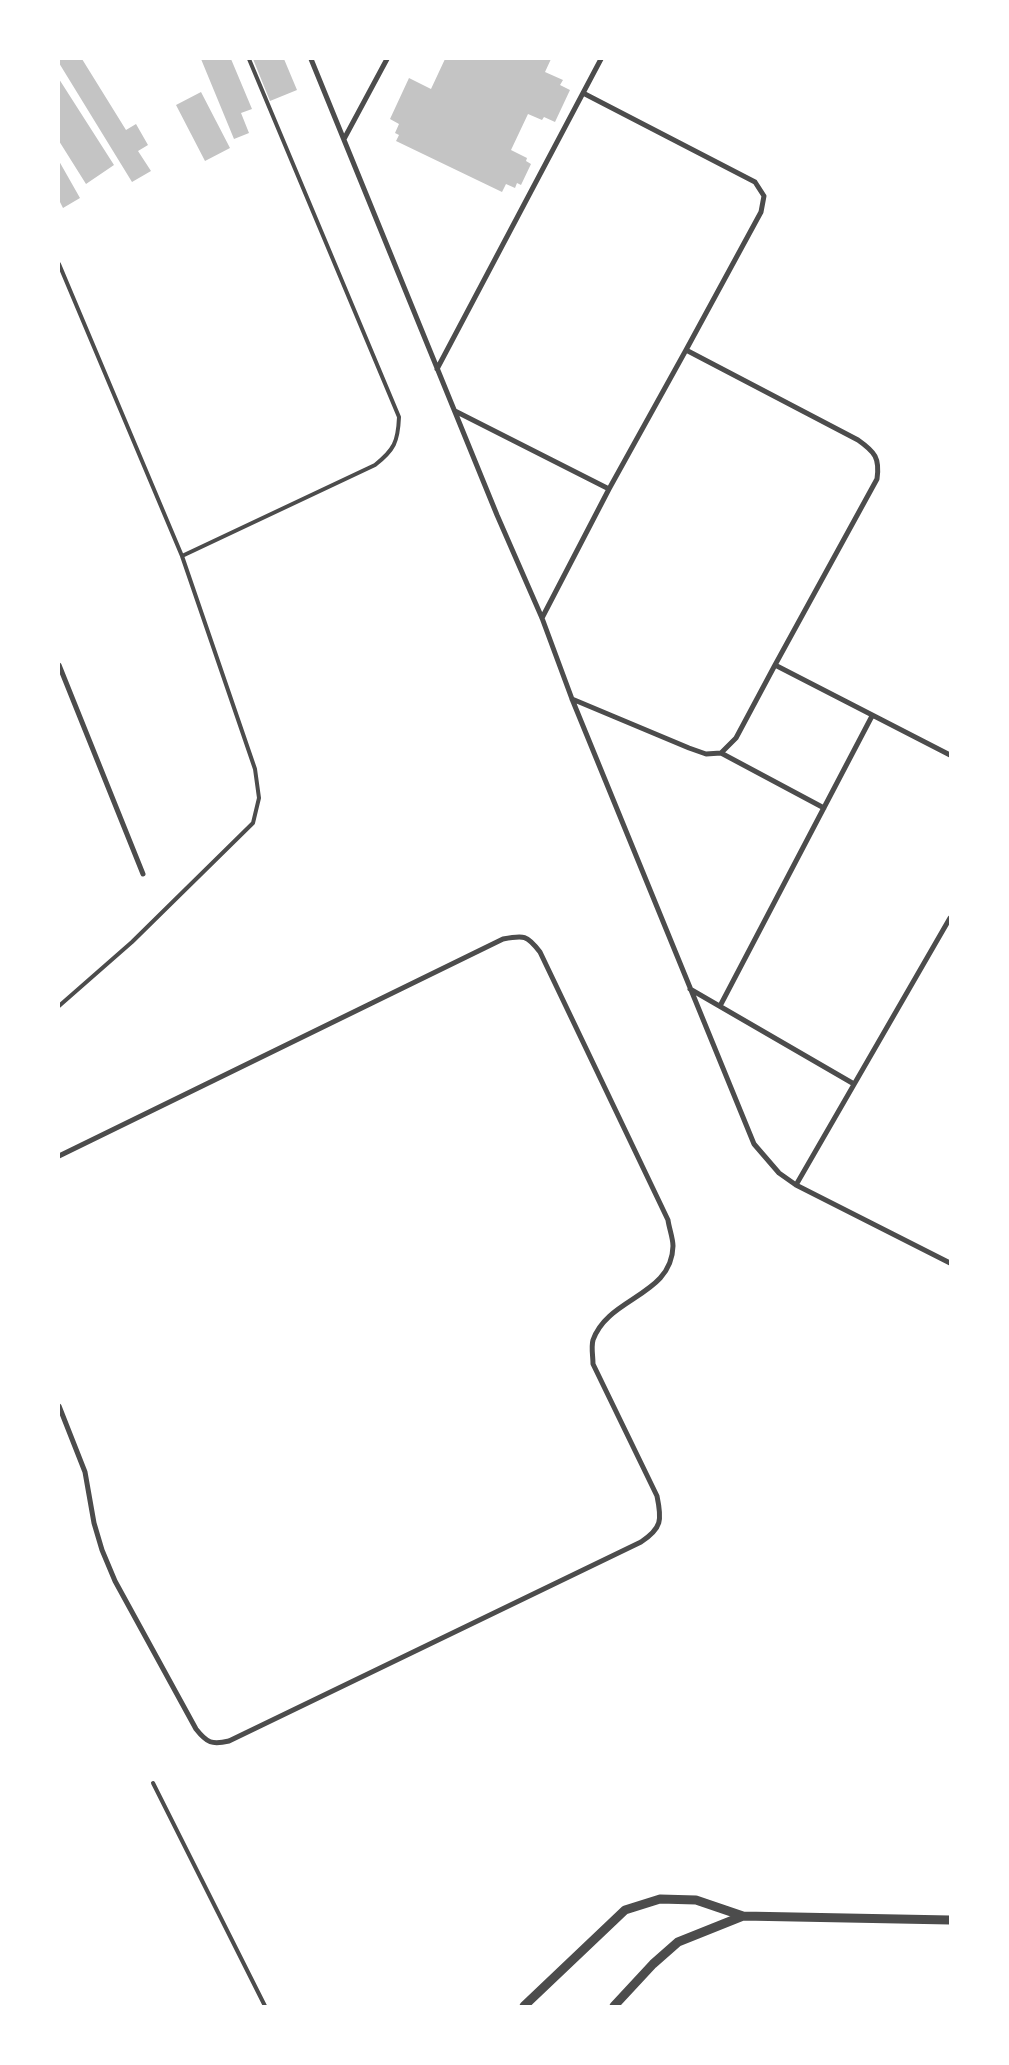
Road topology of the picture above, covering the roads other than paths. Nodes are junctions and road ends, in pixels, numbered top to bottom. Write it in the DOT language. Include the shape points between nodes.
graph roads {
  1 [pos="249,59"];
  2 [pos="311,59"];
  3 [pos="387,59"];
  4 [pos="601,59"];
  5 [pos="583,93"];
  6 [pos="344,139"];
  7 [pos="59,264"];
  8 [pos="686,350"];
  9 [pos="437,369"];
  10 [pos="455,411"];
  11 [pos="609,489"];
  12 [pos="182,556"];
  13 [pos="542,618"];
  14 [pos="59,665"];
  15 [pos="775,665"];
  16 [pos="572,699"];
  17 [pos="872,716"];
  18 [pos="722,753"];
  19 [pos="950,755"];
  20 [pos="824,808"];
  21 [pos="143,874"];
  22 [pos="950,918"];
  23 [pos="690,989"];
  24 [pos="59,1006"];
  25 [pos="720,1006"];
  26 [pos="854,1084"];
  27 [pos="59,1156"];
  28 [pos="796,1185"];
  29 [pos="950,1263"];
  30 [pos="59,1406"];
  31 [pos="153,1783"];
  32 [pos="742,1916"];
  33 [pos="950,1920"];
  34 [pos="265,2006"];
  35 [pos="524,2006"];
  36 [pos="614,2006"];
  1 -- 12 [label="lane" via="399,417 398,439 387,455 374,465"];
  2 -- 6 [label="street"];
  3 -- 6 [label="street"];
  4 -- 5 [label="street"];
  5 -- 8 [label="street" via="754,182 764,196 761,212"];
  5 -- 9 [label="street"];
  6 -- 9 [label="street"];
  7 -- 12 [label="lane"];
  8 -- 11 [label="street"];
  8 -- 15 [label="street" via="858,440 871,449 879,463 877,479"];
  9 -- 10 [label="street"];
  10 -- 11 [label="street"];
  10 -- 13 [label="street"];
  11 -- 13 [label="street"];
  12 -- 24 [label="lane" via="255,769 259,798 253,823 132,942"];
  13 -- 16 [label="street"];
  14 -- 21 [label="street"];
  15 -- 17 [label="street"];
  15 -- 18 [label="street" via="736,738"];
  16 -- 18 [label="street" via="689,748 706,754"];
  16 -- 23 [label="street"];
  17 -- 19 [label="street"];
  17 -- 20 [label="street"];
  18 -- 20 [label="street"];
  20 -- 25 [label="street"];
  22 -- 26 [label="street"];
  23 -- 25 [label="street"];
  23 -- 28 [label="street" via="754,1144 779,1173"];
  25 -- 26 [label="street"];
  26 -- 28 [label="street"];
  27 -- 30 [label="street" via="503,939 522,936 532,941 540,952 668,1220 673,1246 669,1268 655,1285 602,1322 592,1342 593,1364 657,1496 661,1514 655,1532 229,1741 206,1742 196,1729 115,1581 94,1523 85,1472"];
  28 -- 29 [label="street"];
  31 -- 34 [label="lane"];
  32 -- 33 [label="street"];
  32 -- 35 [label="street" via="696,1900 660,1899 624,1910"];
  32 -- 36 [label="street" via="678,1942"];
}
